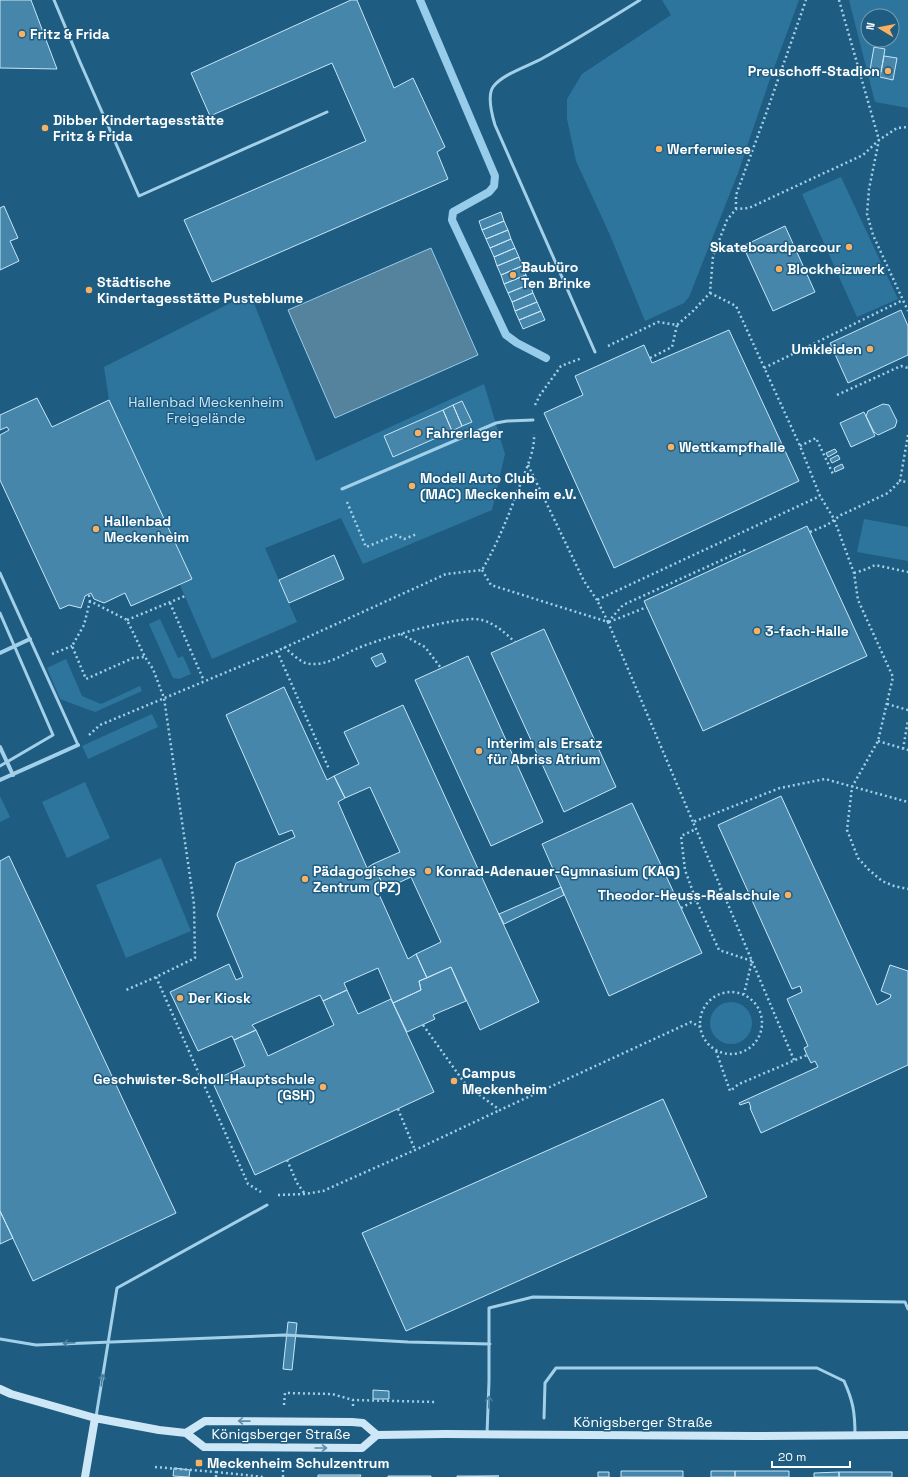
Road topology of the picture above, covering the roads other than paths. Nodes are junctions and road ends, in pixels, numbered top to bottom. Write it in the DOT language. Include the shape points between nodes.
graph roads {
  1 [pos="54,0"];
  2 [pos="640,0"];
  3 [pos="327,112"];
  4 [pos="595,352"];
  5 [pos="533,420"];
  6 [pos="342,489"];
  7 [pos="0,573"];
  8 [pos="0,613"];
  9 [pos="30,639"];
  10 [pos="14,646"];
  11 [pos="0,653"];
  12 [pos="78,745"];
  13 [pos="0,747"];
  14 [pos="7,762"];
  15 [pos="0,766"];
  16 [pos="12,774"];
  17 [pos="0,780"];
  18 [pos="267,1205"];
  19 [pos="908,1309"];
  20 [pos="0,1339"];
  21 [pos="108,1342"];
  22 [pos="490,1344"];
  23 [pos="0,1389"];
  24 [pos="95,1418"];
  25 [pos="544,1418"];
  26 [pos="186,1433"];
  27 [pos="488,1434"];
  28 [pos="377,1435"];
  29 [pos="855,1435"];
  30 [pos="908,1435"];
  31 [pos="85,1477"];
  1 -- 3 [label="lane" via="139,196"];
  2 -- 4 [label="lane" via="547,56 498,80 492,88 490,106 495,125"];
  5 -- 6 [label="lane" via="496,423"];
  7 -- 9 [label="lane"];
  8 -- 10 [label="lane"];
  9 -- 10 [label="street"];
  9 -- 12 [label="lane"];
  10 -- 11 [label="street"];
  10 -- 14 [label="lane" via="53,735"];
  12 -- 16 [label="street"];
  13 -- 14 [label="street"];
  14 -- 15 [label="lane"];
  14 -- 16 [label="street"];
  16 -- 17 [label="street"];
  18 -- 21 [label="lane" via="117,1288"];
  19 -- 22 [label="lane" via="905,1302 533,1297 489,1308"];
  21 -- 20 [label="lane, one-way" via="36,1345"];
  21 -- 22 [label="lane" via="285,1335"];
  24 -- 21 [label="lane, one-way"];
  27 -- 22 [label="lane, one-way"];
  23 -- 24 [label="street"];
  24 -- 26 [label="street"];
  24 -- 31 [label="street"];
  25 -- 29 [label="lane" via="545,1383 556,1368 817,1368 844,1381 852,1398"];
  28 -- 26 [label="street, Königsberger Straße, one-way" via="363,1423 338,1422 205,1421"];
  26 -- 28 [label="street, Königsberger Straße, one-way" via="204,1447 362,1448"];
  27 -- 28 [label="street, Königsberger Straße"];
  27 -- 29 [label="street, Königsberger Straße"];
  29 -- 30 [label="street, Königsberger Straße"];
}
